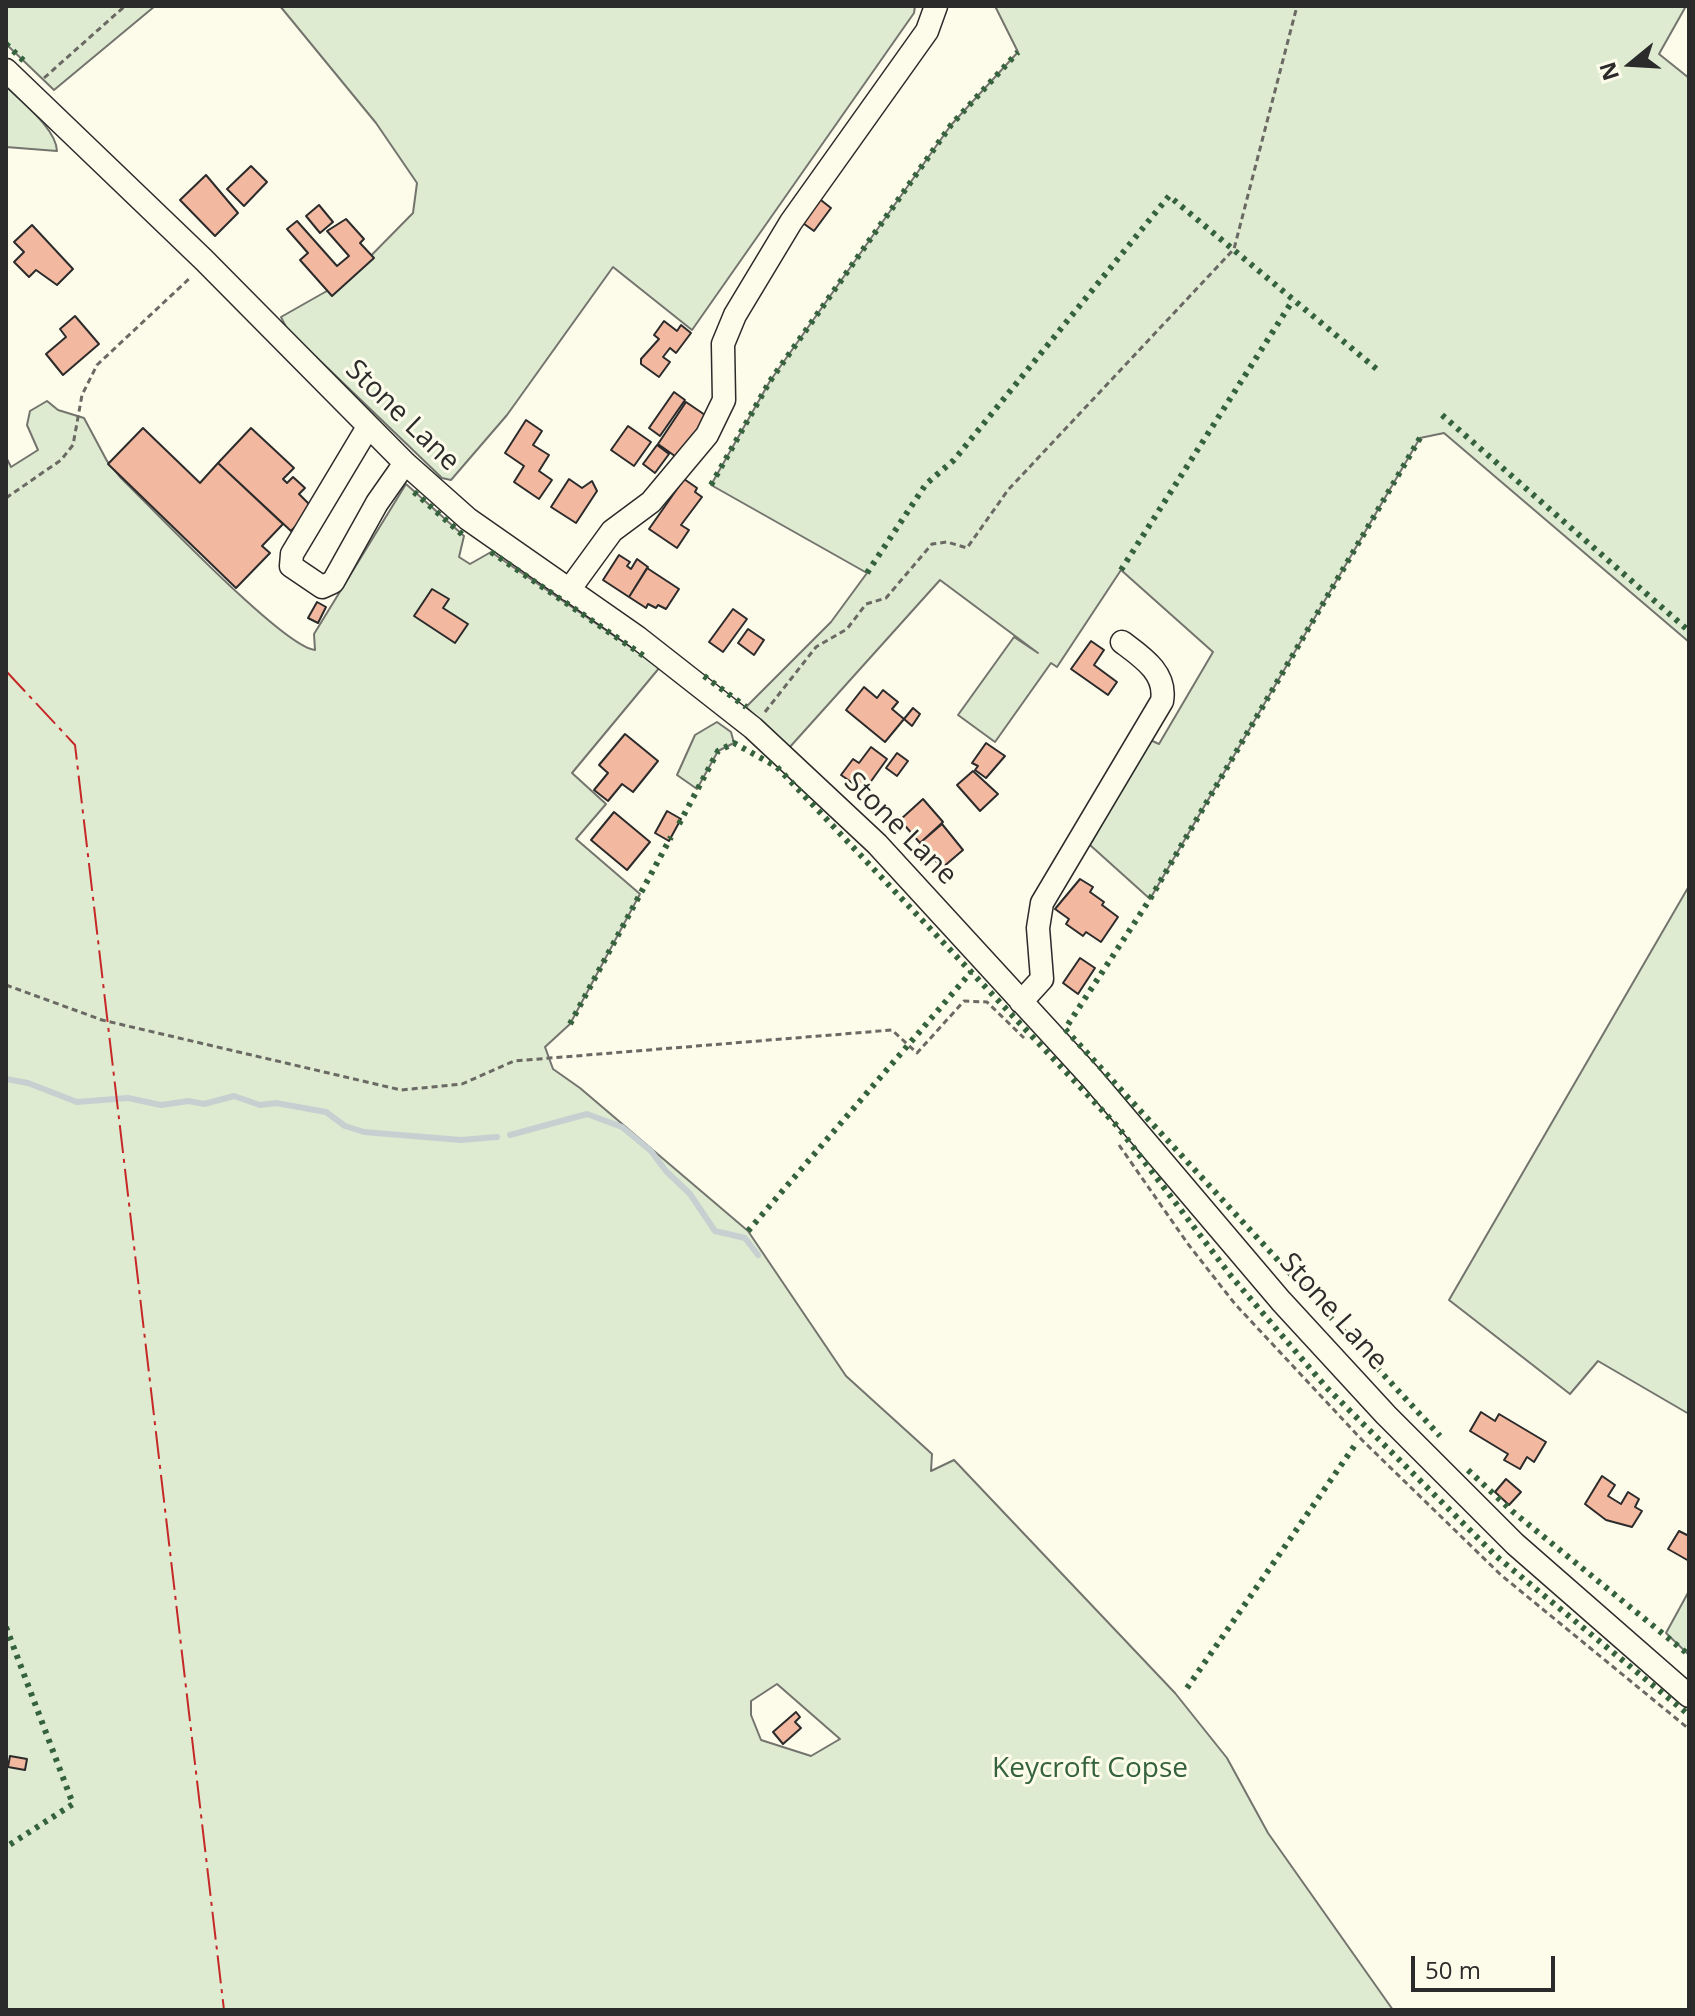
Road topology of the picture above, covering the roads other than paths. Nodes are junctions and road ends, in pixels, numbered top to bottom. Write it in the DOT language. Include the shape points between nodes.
graph roads {
  1 [pos="936,6"];
  2 [pos="6,70"];
  3 [pos="368,427"];
  4 [pos="405,463"];
  5 [pos="569,590"];
  6 [pos="1122,642"];
  7 [pos="1021,1002"];
  8 [pos="1689,1696"];
  1 -- 5 [label="street" via="927,31 791,222 735,315 723,344 724,400 707,435 651,502 612,531"];
  2 -- 3 [label="street, Stone Lane"];
  3 -- 4 [label="street, Stone Lane"];
  3 -- 4 [label="street" via="292,554 291,566 322,587 333,582"];
  4 -- 5 [label="street, Stone Lane" via="468,519"];
  5 -- 7 [label="street, Stone Lane" via="753,728 877,844"];
  6 -- 7 [label="street" via="1156,671 1162,701 1042,903 1042,979"];
  7 -- 8 [label="street, Stone Lane" via="1386,1415 1515,1544"];
}
